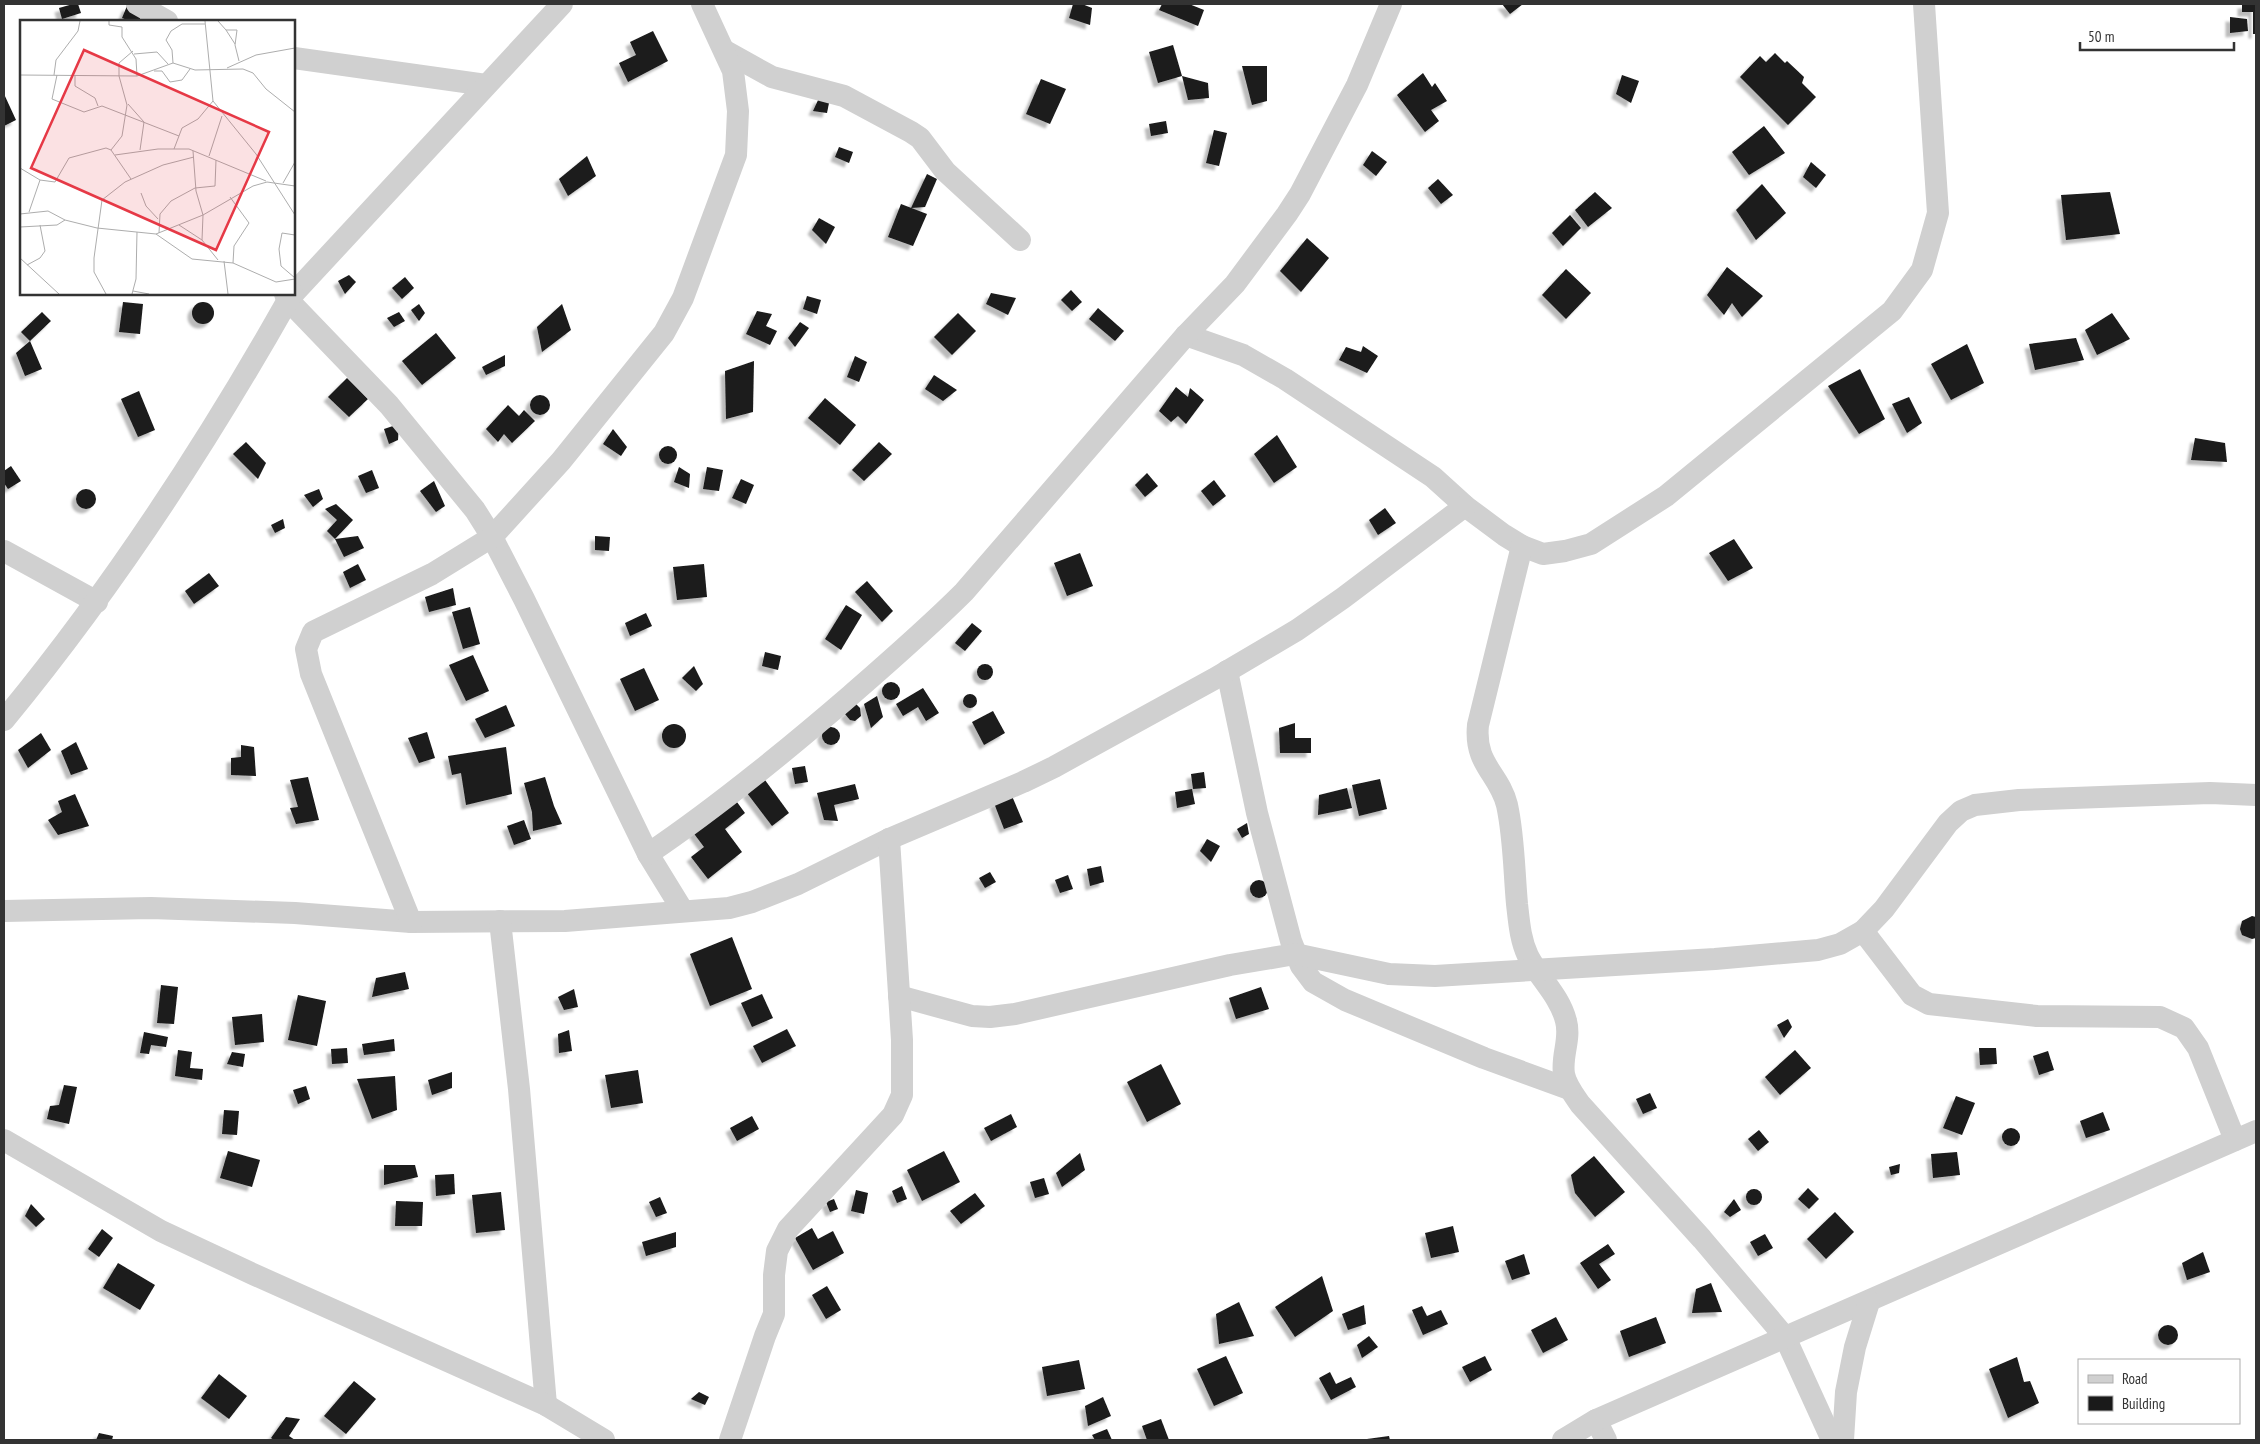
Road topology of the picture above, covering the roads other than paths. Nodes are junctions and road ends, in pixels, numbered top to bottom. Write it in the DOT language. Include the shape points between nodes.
graph roads {
  1 [pos="137,4"];
  2 [pos="562,4"];
  3 [pos="702,4"];
  4 [pos="1390,4"];
  5 [pos="1924,4"];
  6 [pos="165,20"];
  7 [pos="725,51"];
  8 [pos="295,58"];
  9 [pos="486,85"];
  10 [pos="1020,240"];
  11 [pos="295,290"];
  12 [pos="290,295"];
  13 [pos="1186,335"];
  14 [pos="1465,506"];
  15 [pos="492,537"];
  16 [pos="1522,546"];
  17 [pos="4,551"];
  18 [pos="97,602"];
  19 [pos="1227,671"];
  20 [pos="4,720"];
  21 [pos="2256,795"];
  22 [pos="889,839"];
  23 [pos="648,854"];
  24 [pos="4,911"];
  25 [pos="684,911"];
  26 [pos="500,921"];
  27 [pos="411,922"];
  28 [pos="1863,931"];
  29 [pos="1295,954"];
  30 [pos="1537,969"];
  31 [pos="899,996"];
  32 [pos="1569,1088"];
  33 [pos="2256,1131"];
  34 [pos="4,1140"];
  35 [pos="2235,1140"];
  36 [pos="1869,1302"];
  37 [pos="1785,1337"];
  38 [pos="546,1405"];
  39 [pos="1596,1420"];
  40 [pos="604,1440"];
  41 [pos="730,1440"];
  42 [pos="1563,1440"];
  43 [pos="1606,1440"];
  44 [pos="1832,1440"];
  45 [pos="1842,1440"];
  1 -- 6 [label="street"];
  2 -- 9 [label="street"];
  3 -- 7 [label="street"];
  4 -- 13 [label="street" via="1357,85 1300,194 1235,284"];
  5 -- 16 [label="street" via="1938,213 1922,270 1892,311 1666,496 1609,533 1591,544 1566,552 1544,554"];
  7 -- 10 [label="street" via="772,78 844,96 911,132 920,138 945,171"];
  7 -- 15 [label="street" via="733,71 738,112 736,155 683,298 664,334 561,461"];
  8 -- 9 [label="street"];
  9 -- 11 [label="street"];
  12 -- 15 [label="street" via="389,405 476,510"];
  12 -- 18 [label="street" via="234,393"];
  13 -- 14 [label="street" via="1243,355 1285,379 1433,477"];
  13 -- 23 [label="street" via="964,592 931,625 790,748"];
  14 -- 16 [label="street"];
  14 -- 19 [label="street" via="1343,598"];
  15 -- 23 [label="street"];
  15 -- 27 [label="street" via="432,574 313,632 306,649 312,674"];
  16 -- 30 [label="street" via="1477,740 1482,759 1506,803 1520,933 1528,956"];
  17 -- 18 [label="street"];
  18 -- 20 [label="street"];
  19 -- 22 [label="street" via="1031,778"];
  19 -- 29 [label="street" via="1257,813"];
  21 -- 28 [label="street" via="2210,793 2019,800 1975,805 1961,811 1948,823 1884,909"];
  22 -- 25 [label="street" via="798,884 752,902 729,908"];
  22 -- 31 [label="street"];
  23 -- 25 [label="street"];
  24 -- 27 [label="street" via="151,908 295,913"];
  25 -- 26 [label="street" via="566,921"];
  26 -- 27 [label="street"];
  26 -- 38 [label="street"];
  28 -- 30 [label="street" via="1840,944 1818,950"];
  28 -- 35 [label="street" via="1912,995 1929,1004 2037,1016 2160,1017 2184,1028 2198,1048"];
  29 -- 30 [label="street" via="1389,974 1435,976"];
  29 -- 31 [label="street" via="1230,965 990,1018"];
  29 -- 32 [label="street" via="1313,982 1345,1000 1484,1058"];
  30 -- 32 [label="street" via="1566,1020 1564,1075"];
  31 -- 41 [label="street" via="902,1095 893,1116 788,1229 777,1250 774,1314"];
  32 -- 37 [label="street"];
  33 -- 35 [label="street"];
  34 -- 38 [label="street" via="161,1231"];
  35 -- 36 [label="street"];
  36 -- 37 [label="street"];
  36 -- 45 [label="street" via="1846,1392"];
  37 -- 39 [label="street"];
  37 -- 44 [label="street"];
  38 -- 40 [label="street"];
  39 -- 42 [label="street"];
  39 -- 43 [label="street"];
}
